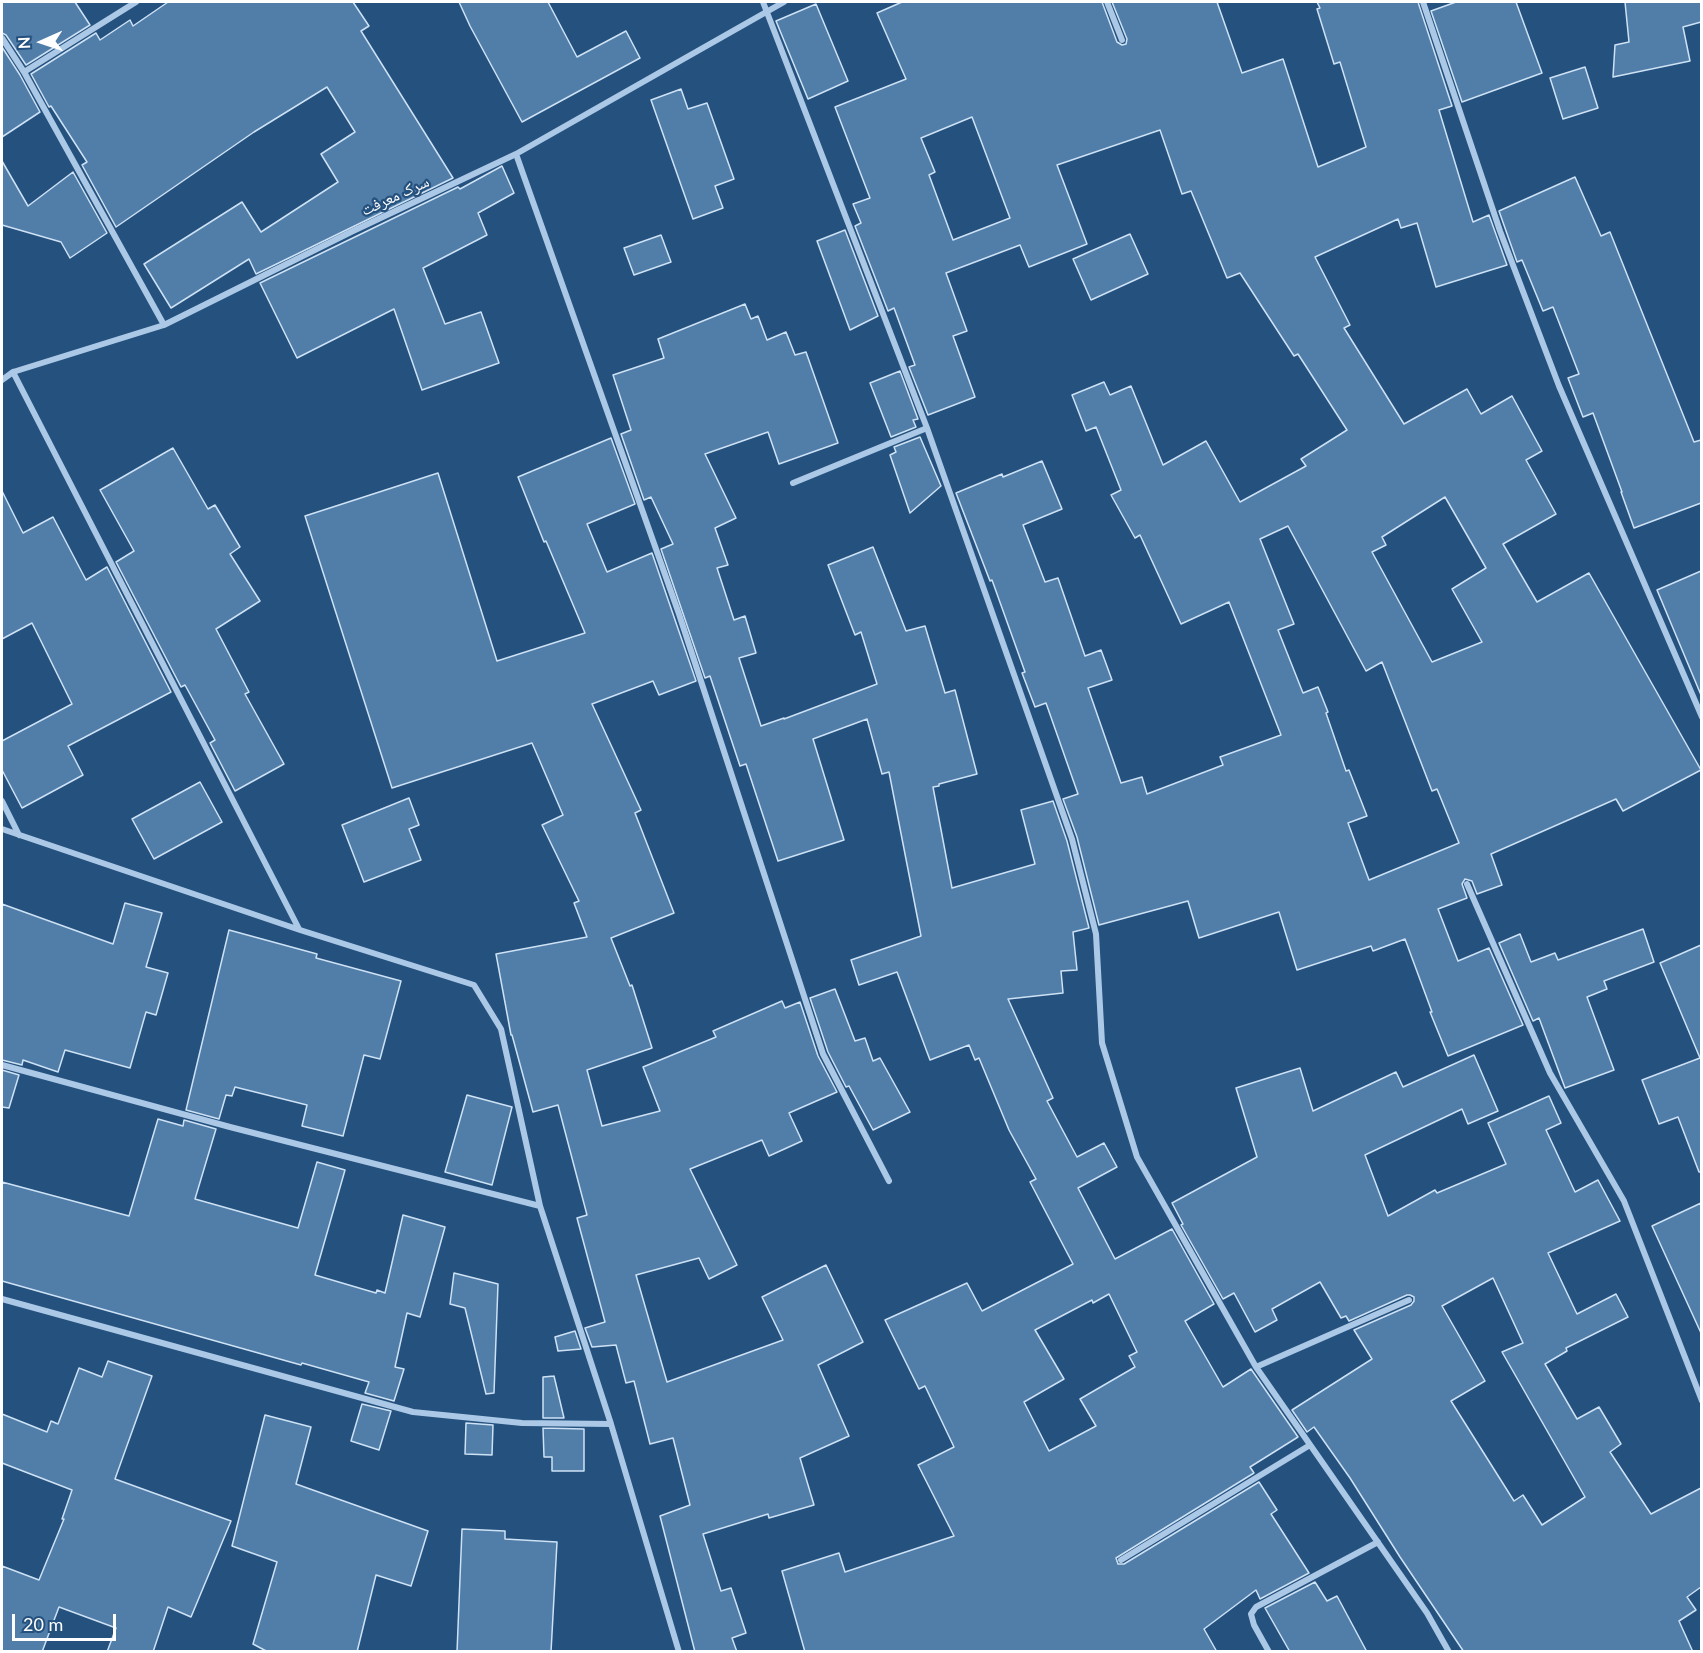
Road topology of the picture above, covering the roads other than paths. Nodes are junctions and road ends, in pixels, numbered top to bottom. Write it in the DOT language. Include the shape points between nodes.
graph roads {
  1 [pos="136,2"];
  2 [pos="763,2"];
  3 [pos="784,2"];
  4 [pos="1107,2"];
  5 [pos="1423,2"];
  6 [pos="767,11"];
  7 [pos="2,38"];
  8 [pos="1122,40"];
  9 [pos="24,72"];
  10 [pos="516,154"];
  11 [pos="164,325"];
  12 [pos="13,372"];
  13 [pos="2,380"];
  14 [pos="927,428"];
  15 [pos="793,483"];
  16 [pos="1701,717"];
  17 [pos="2,801"];
  18 [pos="2,829"];
  19 [pos="19,835"];
  20 [pos="1467,884"];
  21 [pos="300,930"];
  22 [pos="2,1065"];
  23 [pos="889,1181"];
  24 [pos="540,1206"];
  25 [pos="2,1299"];
  26 [pos="1409,1300"];
  27 [pos="1256,1367"];
  28 [pos="1701,1401"];
  29 [pos="611,1424"];
  30 [pos="1310,1445"];
  31 [pos="1378,1542"];
  32 [pos="1121,1560"];
  33 [pos="679,1652"];
  34 [pos="1269,1652"];
  35 [pos="1449,1652"];
  1 -- 9 [label="street"];
  2 -- 6 [label="street"];
  3 -- 6 [label="street, سرک معرفت"];
  4 -- 8 [label="street"];
  5 -- 16 [label="street" via="1500,231 1559,386"];
  6 -- 10 [label="street, سرک معرفت"];
  6 -- 14 [label="street"];
  7 -- 9 [label="street"];
  9 -- 11 [label="street"];
  10 -- 11 [label="street, سرک معرفت"];
  10 -- 23 [label="street" via="679,614 823,1054"];
  11 -- 12 [label="street, سرک معرفت"];
  12 -- 13 [label="street, سرک معرفت"];
  12 -- 21 [label="street"];
  14 -- 15 [label="street"];
  14 -- 27 [label="street" via="1072,839 1096,934 1102,1043 1137,1157"];
  17 -- 19 [label="street"];
  18 -- 19 [label="street"];
  19 -- 21 [label="street"];
  20 -- 28 [label="street" via="1550,1073 1624,1201"];
  21 -- 24 [label="street" via="474,985 501,1029"];
  22 -- 24 [label="street"];
  24 -- 29 [label="street"];
  25 -- 29 [label="street" via="413,1412 522,1423"];
  26 -- 27 [label="street"];
  27 -- 30 [label="street"];
  29 -- 33 [label="street"];
  30 -- 31 [label="street"];
  30 -- 32 [label="street"];
  31 -- 34 [label="street" via="1256,1606 1251,1614 1254,1625"];
  31 -- 35 [label="street"];
}
